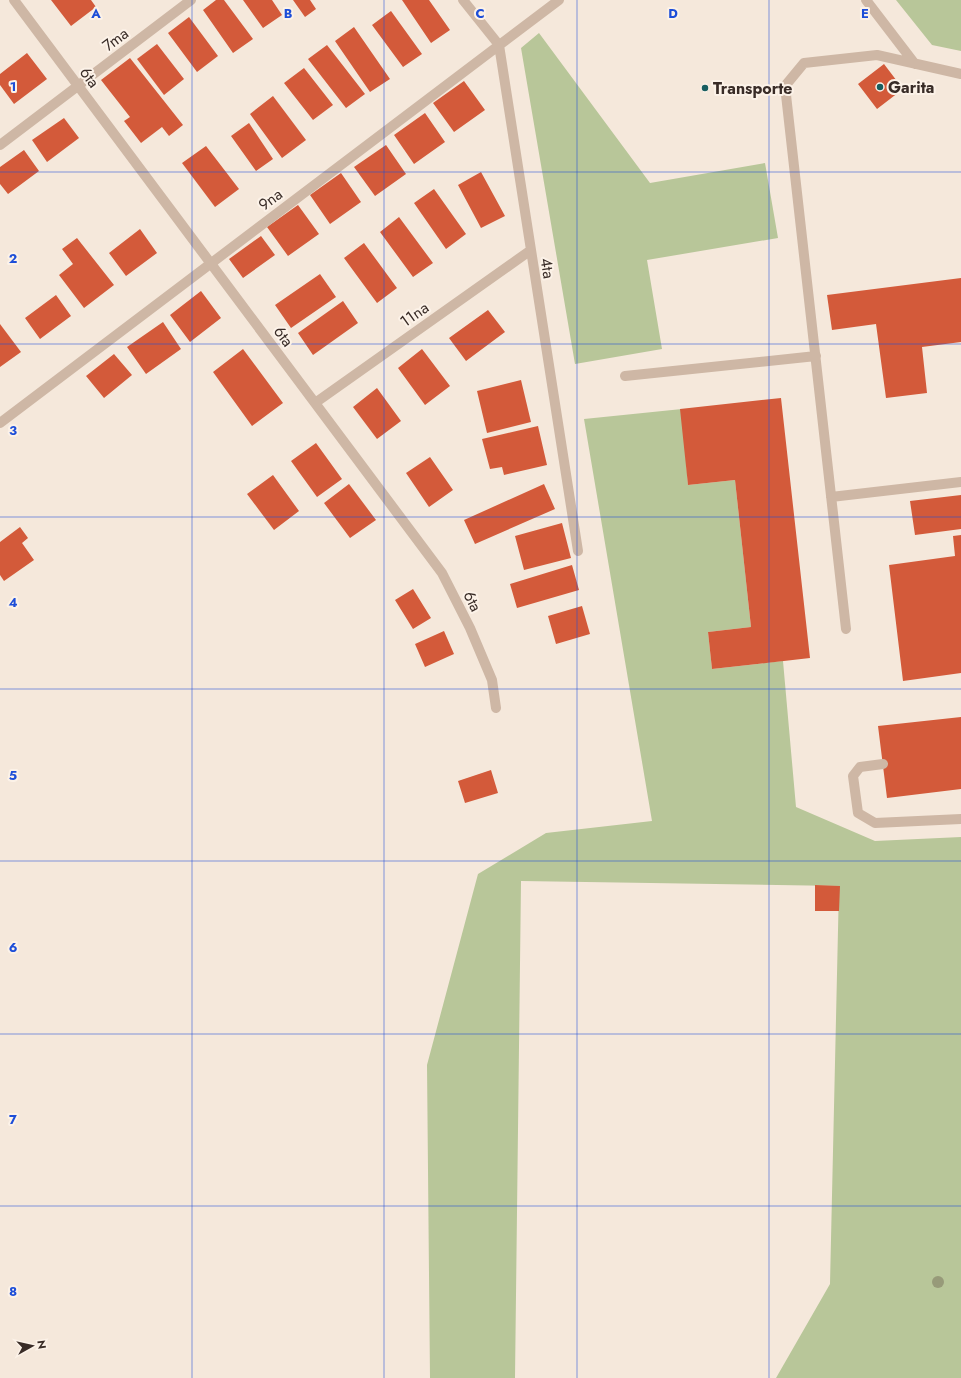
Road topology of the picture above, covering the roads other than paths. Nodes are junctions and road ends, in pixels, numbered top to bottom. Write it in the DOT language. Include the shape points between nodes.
graph roads {
  1 [pos="14,0"];
  2 [pos="191,0"];
  3 [pos="464,0"];
  4 [pos="559,0"];
  5 [pos="866,0"];
  6 [pos="499,45"];
  7 [pos="915,64"];
  8 [pos="961,74"];
  9 [pos="78,86"];
  10 [pos="0,145"];
  11 [pos="530,250"];
  12 [pos="211,263"];
  13 [pos="816,356"];
  14 [pos="625,376"];
  15 [pos="315,403"];
  16 [pos="0,423"];
  17 [pos="961,482"];
  18 [pos="831,497"];
  19 [pos="578,552"];
  20 [pos="846,629"];
  21 [pos="496,708"];
  22 [pos="883,764"];
  23 [pos="961,819"];
  1 -- 9 [label="street, 6ta"];
  2 -- 9 [label="street, 7ma"];
  3 -- 6 [label="street, 4ta"];
  4 -- 6 [label="street, 9na"];
  5 -- 7 [label="street"];
  6 -- 11 [label="street, 4ta"];
  6 -- 12 [label="street, 9na"];
  7 -- 8 [label="street"];
  7 -- 13 [label="street" via="877,55 804,63 785,86"];
  9 -- 10 [label="street, 7ma"];
  9 -- 12 [label="street, 6ta"];
  11 -- 15 [label="street, 11na"];
  11 -- 19 [label="street, 4ta"];
  12 -- 15 [label="street, 6ta"];
  12 -- 16 [label="street, 9na"];
  13 -- 14 [label="street"];
  13 -- 18 [label="street"];
  15 -- 21 [label="street, 6ta" via="442,573 470,628 492,680"];
  17 -- 18 [label="street"];
  18 -- 20 [label="street"];
  22 -- 23 [label="street" via="860,767 853,776 858,813 875,823"];
}
